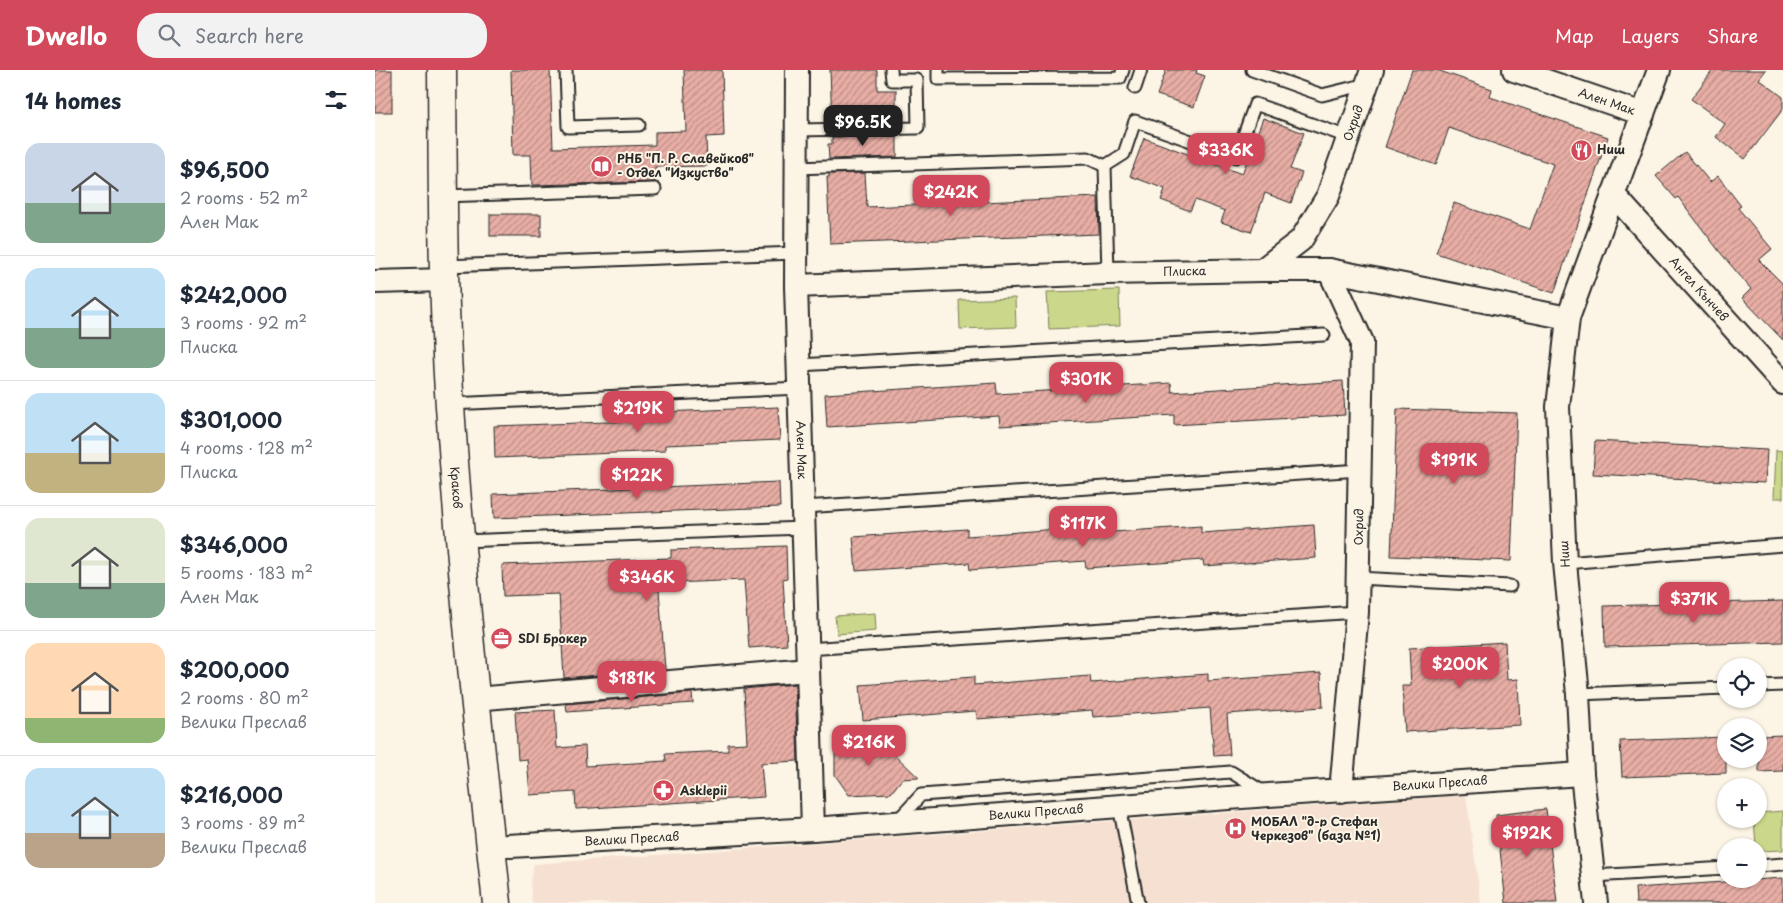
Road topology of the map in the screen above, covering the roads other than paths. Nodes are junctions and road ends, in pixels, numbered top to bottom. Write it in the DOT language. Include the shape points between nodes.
graph roads {
  1 [pos="442,70"];
  2 [pos="566,70"];
  3 [pos="797,70"];
  4 [pos="891,70"];
  5 [pos="938,70"];
  6 [pos="1123,70"];
  7 [pos="1141,70"];
  8 [pos="1252,70"];
  9 [pos="1514,70"];
  10 [pos="1659,70"];
  11 [pos="1369,77"];
  12 [pos="1135,88"];
  13 [pos="1643,114"];
  14 [pos="639,125"];
  15 [pos="797,130"];
  16 [pos="1348,137"];
  17 [pos="1105,166"];
  18 [pos="796,168"];
  19 [pos="655,189"];
  20 [pos="1613,194"];
  21 [pos="443,196"];
  22 [pos="796,253"];
  23 [pos="1262,270"];
  24 [pos="1329,270"];
  25 [pos="445,273"];
  26 [pos="1108,273"];
  27 [pos="375,282"];
  28 [pos="796,286"];
  29 [pos="1569,318"];
  30 [pos="1325,335"];
  31 [pos="799,365"];
  32 [pos="1783,383"];
  33 [pos="800,388"];
  34 [pos="450,404"];
  35 [pos="1360,470"];
  36 [pos="804,517"];
  37 [pos="461,541"];
  38 [pos="1783,545"];
  39 [pos="1565,563"];
  40 [pos="1358,578"];
  41 [pos="1510,586"];
  42 [pos="1357,612"];
  43 [pos="807,660"];
  44 [pos="1783,685"];
  45 [pos="1767,686"];
  46 [pos="1717,688"];
  47 [pos="1578,694"];
  48 [pos="475,699"];
  49 [pos="1582,774"];
  50 [pos="1341,791"];
  51 [pos="1269,795"];
  52 [pos="1119,806"];
  53 [pos="896,822"];
  54 [pos="813,828"];
  55 [pos="491,847"];
  56 [pos="1783,864"];
  57 [pos="1767,865"];
  58 [pos="1717,869"];
  59 [pos="1593,876"];
  60 [pos="497,903"];
  61 [pos="1138,903"];
  62 [pos="1595,903"];
  1 -- 21 [label="main road, Краков"];
  2 -- 14 [label="lane" via="568,127"];
  3 -- 15 [label="street, Ален Мак"];
  4 -- 15 [label="lane" via="892,80 917,80 918,128"];
  5 -- 6 [label="lane" via="938,79 1120,78"];
  7 -- 12 [label="lane"];
  8 -- 11 [label="lane" via="1322,95"];
  9 -- 13 [label="street, Ален Мак"];
  10 -- 13 [label="street, Ниш"];
  11 -- 16 [label="street, Охрид"];
  13 -- 20 [label="street, Ниш"];
  15 -- 18 [label="street, Ален Мак"];
  16 -- 17 [label="lane" via="1255,104 1235,157 1135,121 1124,154"];
  16 -- 23 [label="street, Охрид" via="1328,196 1301,240"];
  17 -- 18 [label="lane" via="1088,158"];
  17 -- 26 [label="lane"];
  18 -- 22 [label="street, Ален Мак"];
  19 -- 21 [label="lane"];
  20 -- 29 [label="street, Ниш"];
  20 -- 32 [label="street, Ангел Кънчев"];
  21 -- 25 [label="main road, Краков"];
  22 -- 25 [label="lane"];
  22 -- 28 [label="street, Ален Мак"];
  23 -- 24 [label="street, Плиска"];
  23 -- 26 [label="street, Плиска"];
  24 -- 29 [label="street, Плиска"];
  24 -- 35 [label="street, Охрид" via="1362,342"];
  25 -- 27 [label="street"];
  25 -- 34 [label="main road, Краков"];
  26 -- 28 [label="street, Плиска"];
  28 -- 31 [label="street, Ален Мак"];
  29 -- 39 [label="street, Ниш" via="1558,407"];
  30 -- 31 [label="lane"];
  31 -- 33 [label="street, Ален Мак"];
  33 -- 34 [label="lane"];
  33 -- 36 [label="street, Ален Мак"];
  34 -- 37 [label="main road, Краков"];
  35 -- 36 [label="lane"];
  35 -- 40 [label="street, Охрид"];
  36 -- 37 [label="lane"];
  36 -- 43 [label="street, Ален Мак"];
  37 -- 48 [label="main road, Краков"];
  38 -- 39 [label="lane"];
  39 -- 47 [label="street, Ниш"];
  40 -- 41 [label="lane"];
  40 -- 42 [label="street, Охрид"];
  42 -- 43 [label="lane"];
  42 -- 50 [label="street, Охрид"];
  43 -- 48 [label="street"];
  43 -- 54 [label="street, Ален Мак"];
  44 -- 45 [label="lane"];
  46 -- 47 [label="lane"];
  47 -- 49 [label="street, Ниш"];
  48 -- 55 [label="main road, Краков"];
  49 -- 50 [label="street, Велики Преслав"];
  49 -- 59 [label="street, Ниш"];
  50 -- 51 [label="street, Велики Преслав"];
  51 -- 52 [label="street, Велики Преслав"];
  51 -- 53 [label="lane" via="1231,772 921,795"];
  52 -- 53 [label="street, Велики Преслав"];
  52 -- 61 [label="lane"];
  53 -- 54 [label="street, Велики Преслав"];
  54 -- 55 [label="street, Велики Преслав"];
  55 -- 60 [label="main road, Краков"];
  56 -- 57 [label="lane"];
  58 -- 59 [label="lane"];
  59 -- 62 [label="street, Ниш"];
}
